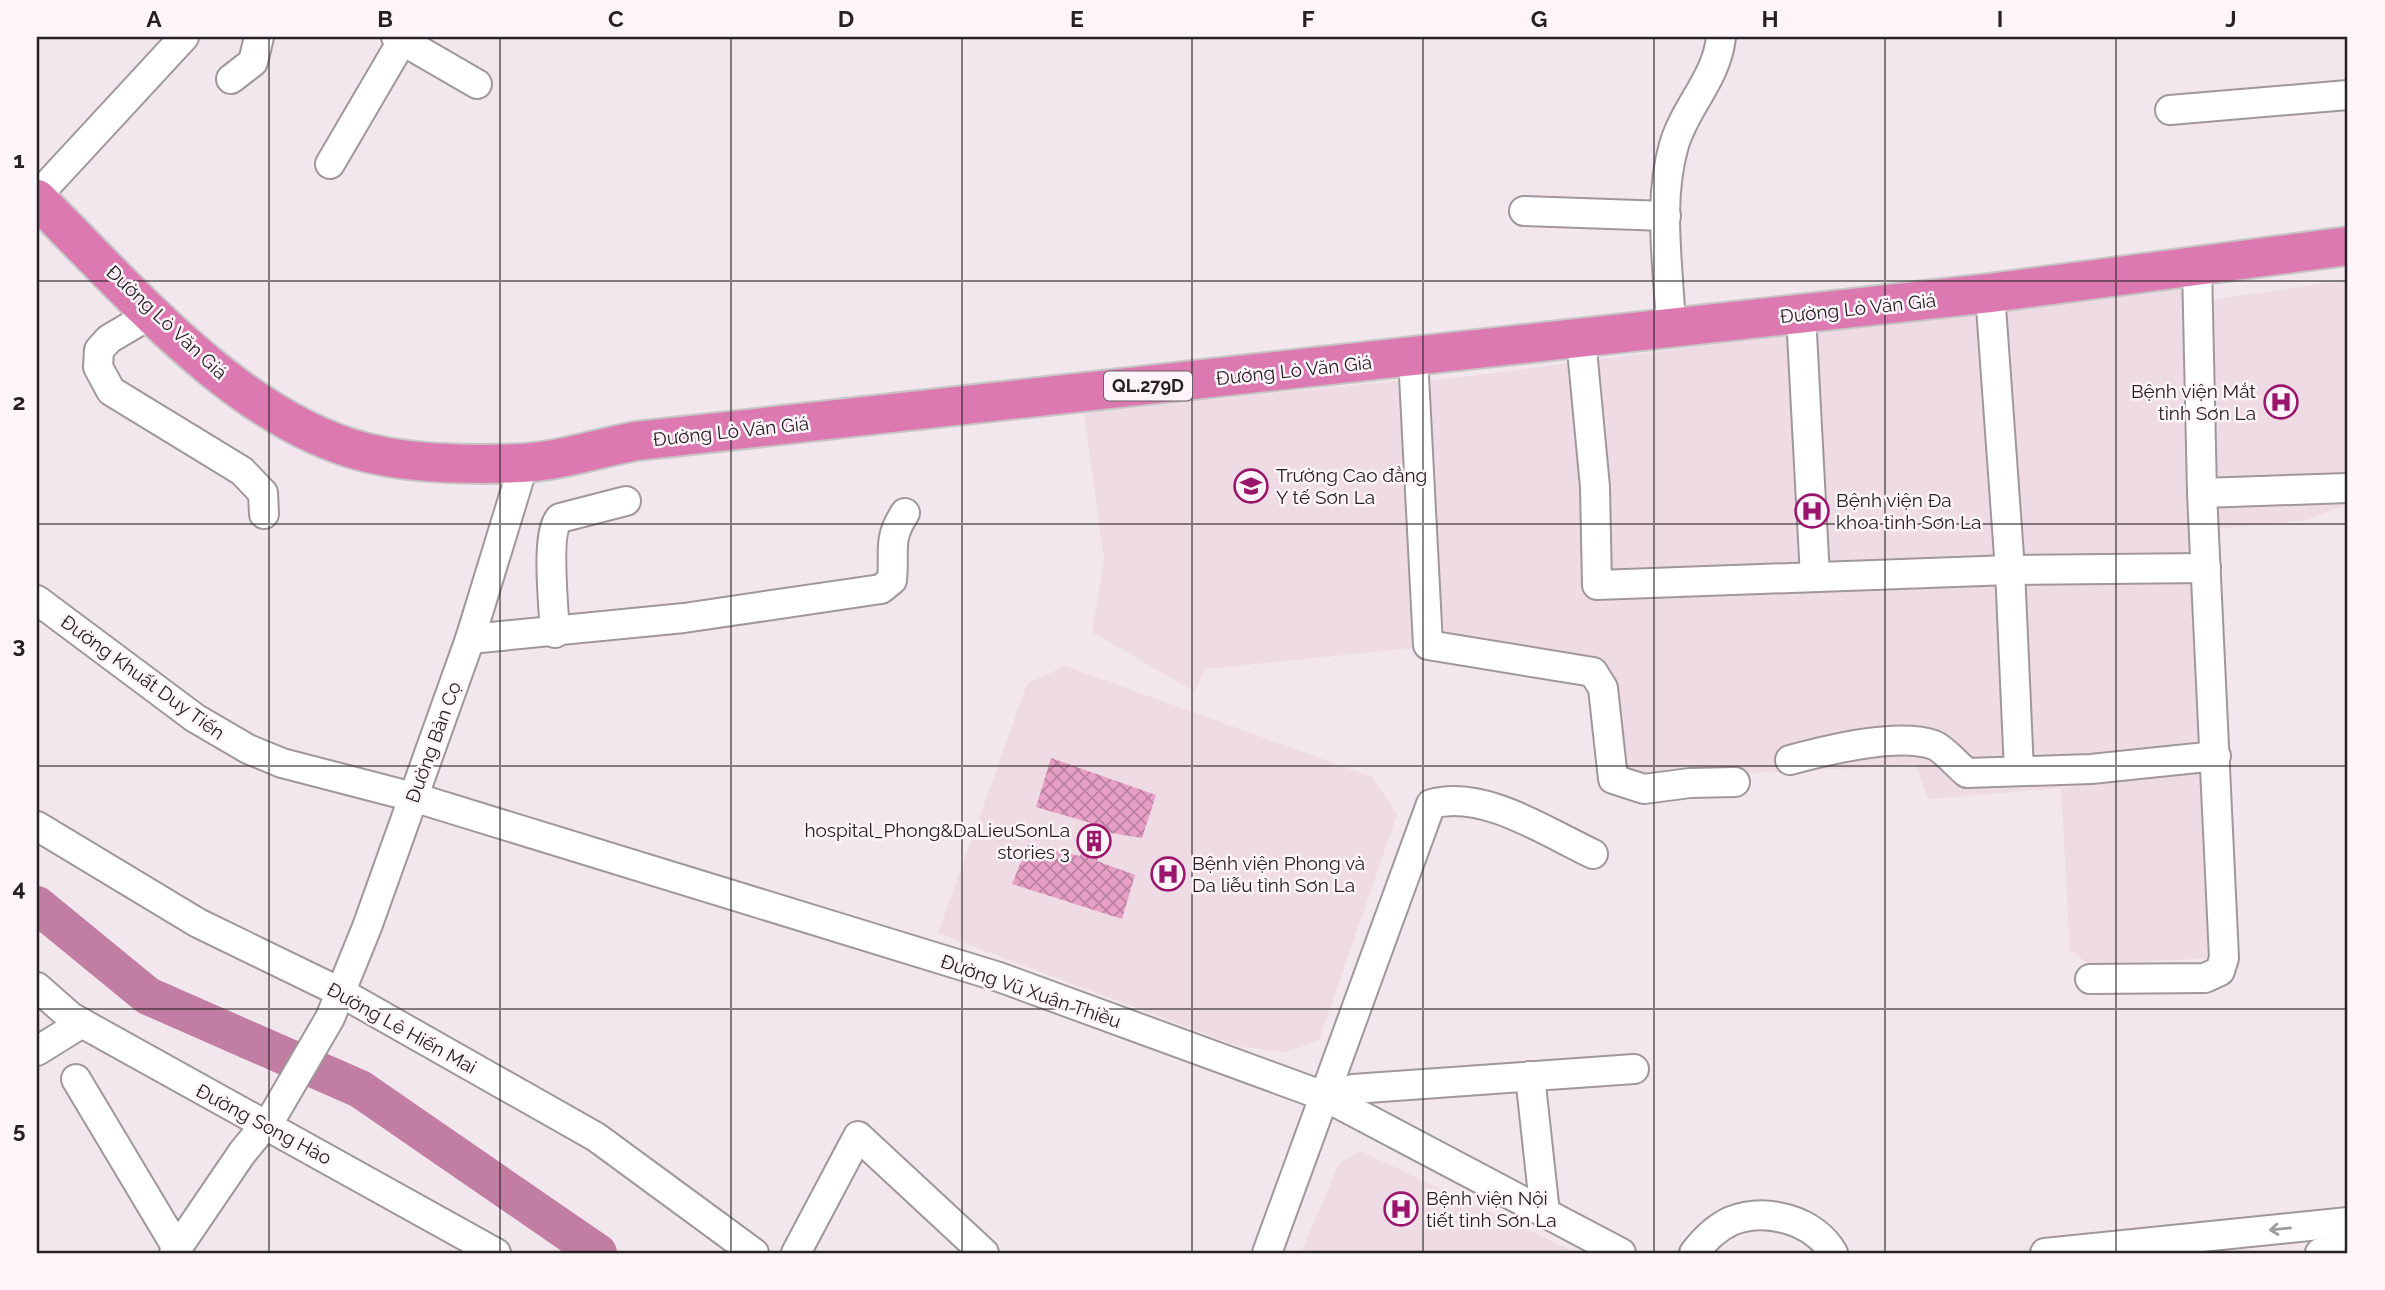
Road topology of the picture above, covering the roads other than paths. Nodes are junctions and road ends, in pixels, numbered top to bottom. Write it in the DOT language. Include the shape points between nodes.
graph roads {
  1 [pos="184,37"];
  2 [pos="259,37"];
  3 [pos="1721,37"];
  4 [pos="399,39"];
  5 [pos="231,79"];
  6 [pos="477,84"];
  7 [pos="2348,95"];
  8 [pos="2170,110"];
  9 [pos="330,164"];
  10 [pos="37,197"];
  11 [pos="1524,211"];
  12 [pos="1666,216"];
  13 [pos="2348,246"];
  14 [pos="2197,266"];
  15 [pos="1990,293"];
  16 [pos="153,313"];
  17 [pos="1801,315"];
  18 [pos="1671,329"];
  19 [pos="1581,339"];
  20 [pos="1413,357"];
  21 [pos="524,463"];
  22 [pos="2348,488"];
  23 [pos="2202,493"];
  24 [pos="626,501"];
  25 [pos="905,513"];
  26 [pos="264,514"];
  27 [pos="2206,568"];
  28 [pos="2010,570"];
  29 [pos="1815,577"];
  30 [pos="37,600"];
  31 [pos="555,633"];
  32 [pos="470,639"];
  33 [pos="2216,756"];
  34 [pos="1790,760"];
  35 [pos="2019,771"];
  36 [pos="1735,782"];
  37 [pos="413,797"];
  38 [pos="37,826"];
  39 [pos="1593,854"];
  40 [pos="2090,979"];
  41 [pos="37,987"];
  42 [pos="335,1005"];
  43 [pos="82,1023"];
  44 [pos="37,1051"];
  45 [pos="1634,1069"];
  46 [pos="1530,1076"];
  47 [pos="76,1079"];
  48 [pos="1324,1096"];
  49 [pos="269,1120"];
  50 [pos="1545,1213"];
  51 [pos="2348,1222"];
  52 [pos="475,1249"];
  53 [pos="2348,1250"];
  54 [pos="176,1251"];
  55 [pos="754,1253"];
  56 [pos="796,1253"];
  57 [pos="984,1253"];
  58 [pos="1267,1253"];
  59 [pos="1621,1253"];
  60 [pos="1694,1253"];
  61 [pos="1833,1253"];
  62 [pos="2045,1253"];
  63 [pos="2320,1253"];
  1 -- 10 [label="street"];
  2 -- 5 [label="street" via="253,62"];
  3 -- 12 [label="street" via="1714,65 1673,147"];
  4 -- 6 [label="street"];
  4 -- 9 [label="street"];
  7 -- 8 [label="street"];
  10 -- 16 [label="highway, Đường Lò Văn Giá / QL.279D"];
  11 -- 12 [label="street"];
  12 -- 18 [label="street"];
  13 -- 14 [label="highway, Đường Lò Văn Giá / QL.279D"];
  14 -- 15 [label="highway, Đường Lò Văn Giá / QL.279D"];
  14 -- 23 [label="street"];
  15 -- 17 [label="highway, Đường Lò Văn Giá / QL.279D"];
  15 -- 28 [label="street"];
  16 -- 21 [label="highway, Đường Lò Văn Giá / QL.279D" via="211,366 304,430 365,452 439,461"];
  16 -- 26 [label="street" via="109,339 99,351 98,368 111,391 242,471 263,492"];
  17 -- 18 [label="highway, Đường Lò Văn Giá / QL.279D"];
  17 -- 29 [label="street"];
  18 -- 19 [label="highway, Đường Lò Văn Giá / QL.279D"];
  19 -- 20 [label="highway, Đường Lò Văn Giá / QL.279D"];
  19 -- 29 [label="street" via="1595,487 1597,585"];
  20 -- 21 [label="highway, Đường Lò Văn Giá / QL.279D" via="636,441"];
  20 -- 36 [label="street" via="1428,645 1593,671 1603,688 1614,779 1644,789"];
  21 -- 32 [label="street, Đường Bản Cọ"];
  22 -- 23 [label="street"];
  23 -- 27 [label="street"];
  24 -- 31 [label="street" via="565,516 555,523"];
  25 -- 31 [label="street" via="894,528 892,580 881,589"];
  27 -- 28 [label="street"];
  27 -- 33 [label="street"];
  28 -- 29 [label="street"];
  28 -- 35 [label="street"];
  30 -- 37 [label="street, Đường Khuất Duy Tiến" via="195,718 239,745 282,763"];
  31 -- 32 [label="street"];
  32 -- 37 [label="street, Đường Bản Cọ"];
  33 -- 35 [label="street"];
  33 -- 40 [label="street" via="2224,958 2220,971 2205,978"];
  34 -- 35 [label="street" via="1846,746 1891,742 1936,745 1967,773"];
  37 -- 42 [label="street, Đường Bản Cọ"];
  37 -- 48 [label="street, Đường Vũ Xuân Thiều" via="999,977"];
  38 -- 42 [label="street, Đường Lê Hiến Mai"];
  39 -- 48 [label="street" via="1472,800 1431,804"];
  41 -- 43 [label="street, Đường Song Hào"];
  42 -- 49 [label="street, Đường Bản Cọ"];
  42 -- 55 [label="street, Đường Lê Hiến Mai" via="596,1137"];
  43 -- 44 [label="street"];
  43 -- 49 [label="street, Đường Song Hào"];
  45 -- 46 [label="street"];
  46 -- 48 [label="street" via="1353,1089"];
  46 -- 50 [label="street"];
  47 -- 54 [label="street"];
  48 -- 50 [label="street, Đường Vũ Xuân Thiều"];
  48 -- 58 [label="street"];
  49 -- 52 [label="street, Đường Song Hào"];
  49 -- 54 [label="street"];
  50 -- 59 [label="street, Đường Vũ Xuân Thiều"];
  51 -- 62 [label="street, one-way"];
  53 -- 63 [label="street"];
  56 -- 57 [label="street" via="858,1136"];
  60 -- 61 [label="street" via="1708,1236 1731,1221 1758,1215 1786,1218 1811,1230"];
}
